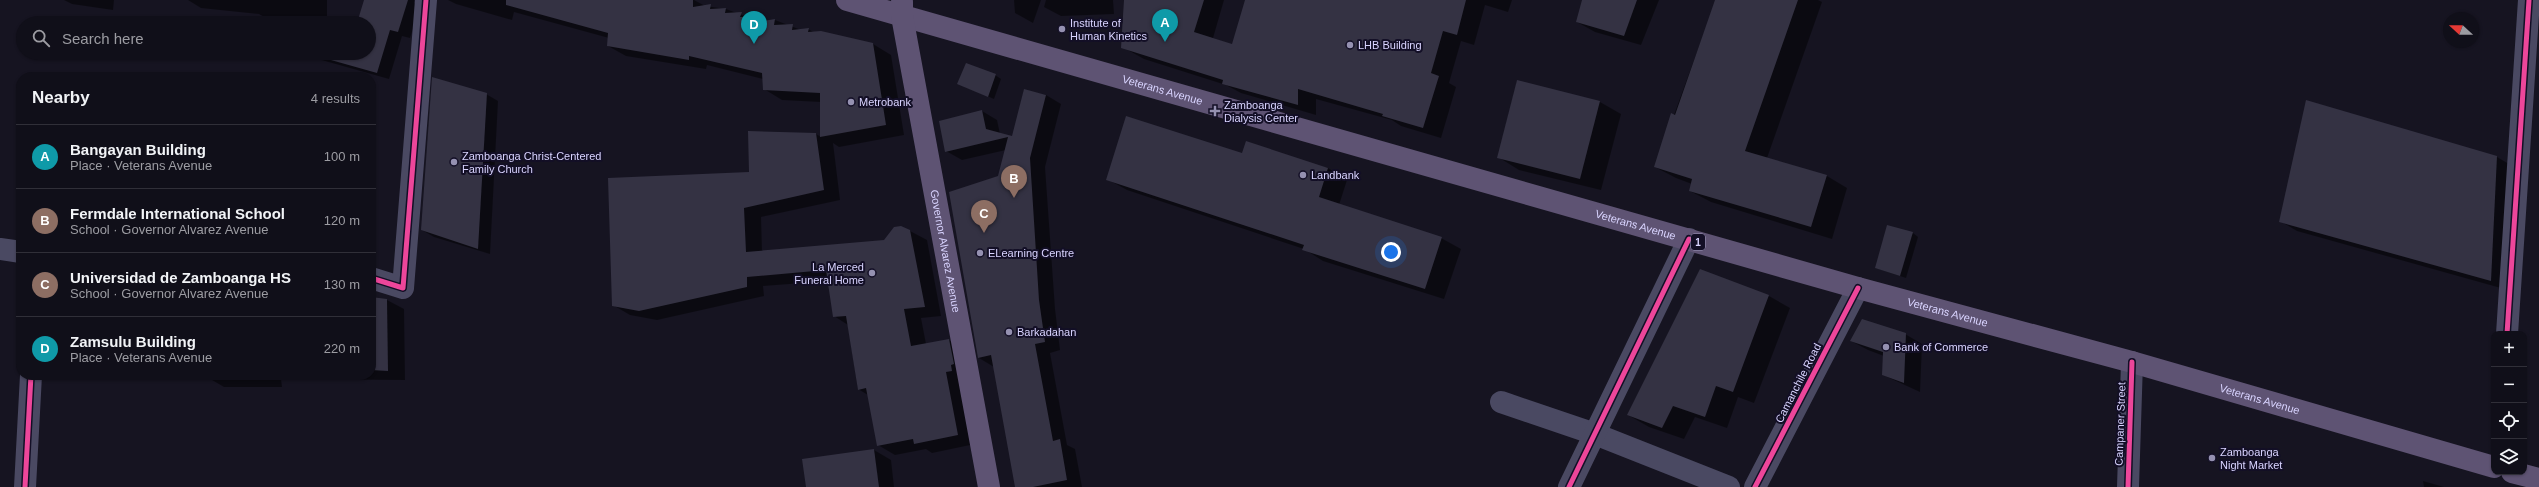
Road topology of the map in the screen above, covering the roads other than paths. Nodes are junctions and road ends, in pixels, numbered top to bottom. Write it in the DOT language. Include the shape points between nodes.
graph roads {
  1 [pos="426,0"];
  2 [pos="847,0"];
  3 [pos="2529,0"];
  4 [pos="902,8"];
  5 [pos="1689,239"];
  6 [pos="0,249"];
  7 [pos="16,251"];
  8 [pos="376,280"];
  9 [pos="1858,288"];
  10 [pos="2507,331"];
  11 [pos="2132,362"];
  12 [pos="31,380"];
  13 [pos="1500,402"];
  14 [pos="1595,434"];
  15 [pos="2491,466"];
  16 [pos="2522,475"];
  17 [pos="2539,480"];
  18 [pos="25,487"];
  19 [pos="989,487"];
  20 [pos="1569,487"];
  21 [pos="1729,487"];
  22 [pos="1756,487"];
  23 [pos="2128,487"];
  1 -- 8 [label="street" via="403,288"];
  2 -- 4 [label="main road, Veterans Avenue / 1"];
  3 -- 10 [label="street"];
  4 -- 5 [label="main road, Veterans Avenue / 1"];
  4 -- 19 [label="main road, Governor Alvarez Avenue"];
  5 -- 9 [label="main road, Veterans Avenue / 1"];
  5 -- 14 [label="street"];
  6 -- 7 [label="street"];
  9 -- 11 [label="main road, Veterans Avenue / 1"];
  9 -- 22 [label="street, Camanchile Road"];
  11 -- 15 [label="main road, Veterans Avenue / 1"];
  11 -- 23 [label="street, Campaner Street"];
  12 -- 18 [label="street"];
  13 -- 14 [label="street"];
  14 -- 20 [label="street"];
  14 -- 21 [label="street"];
  16 -- 17 [label="main road"];
}
